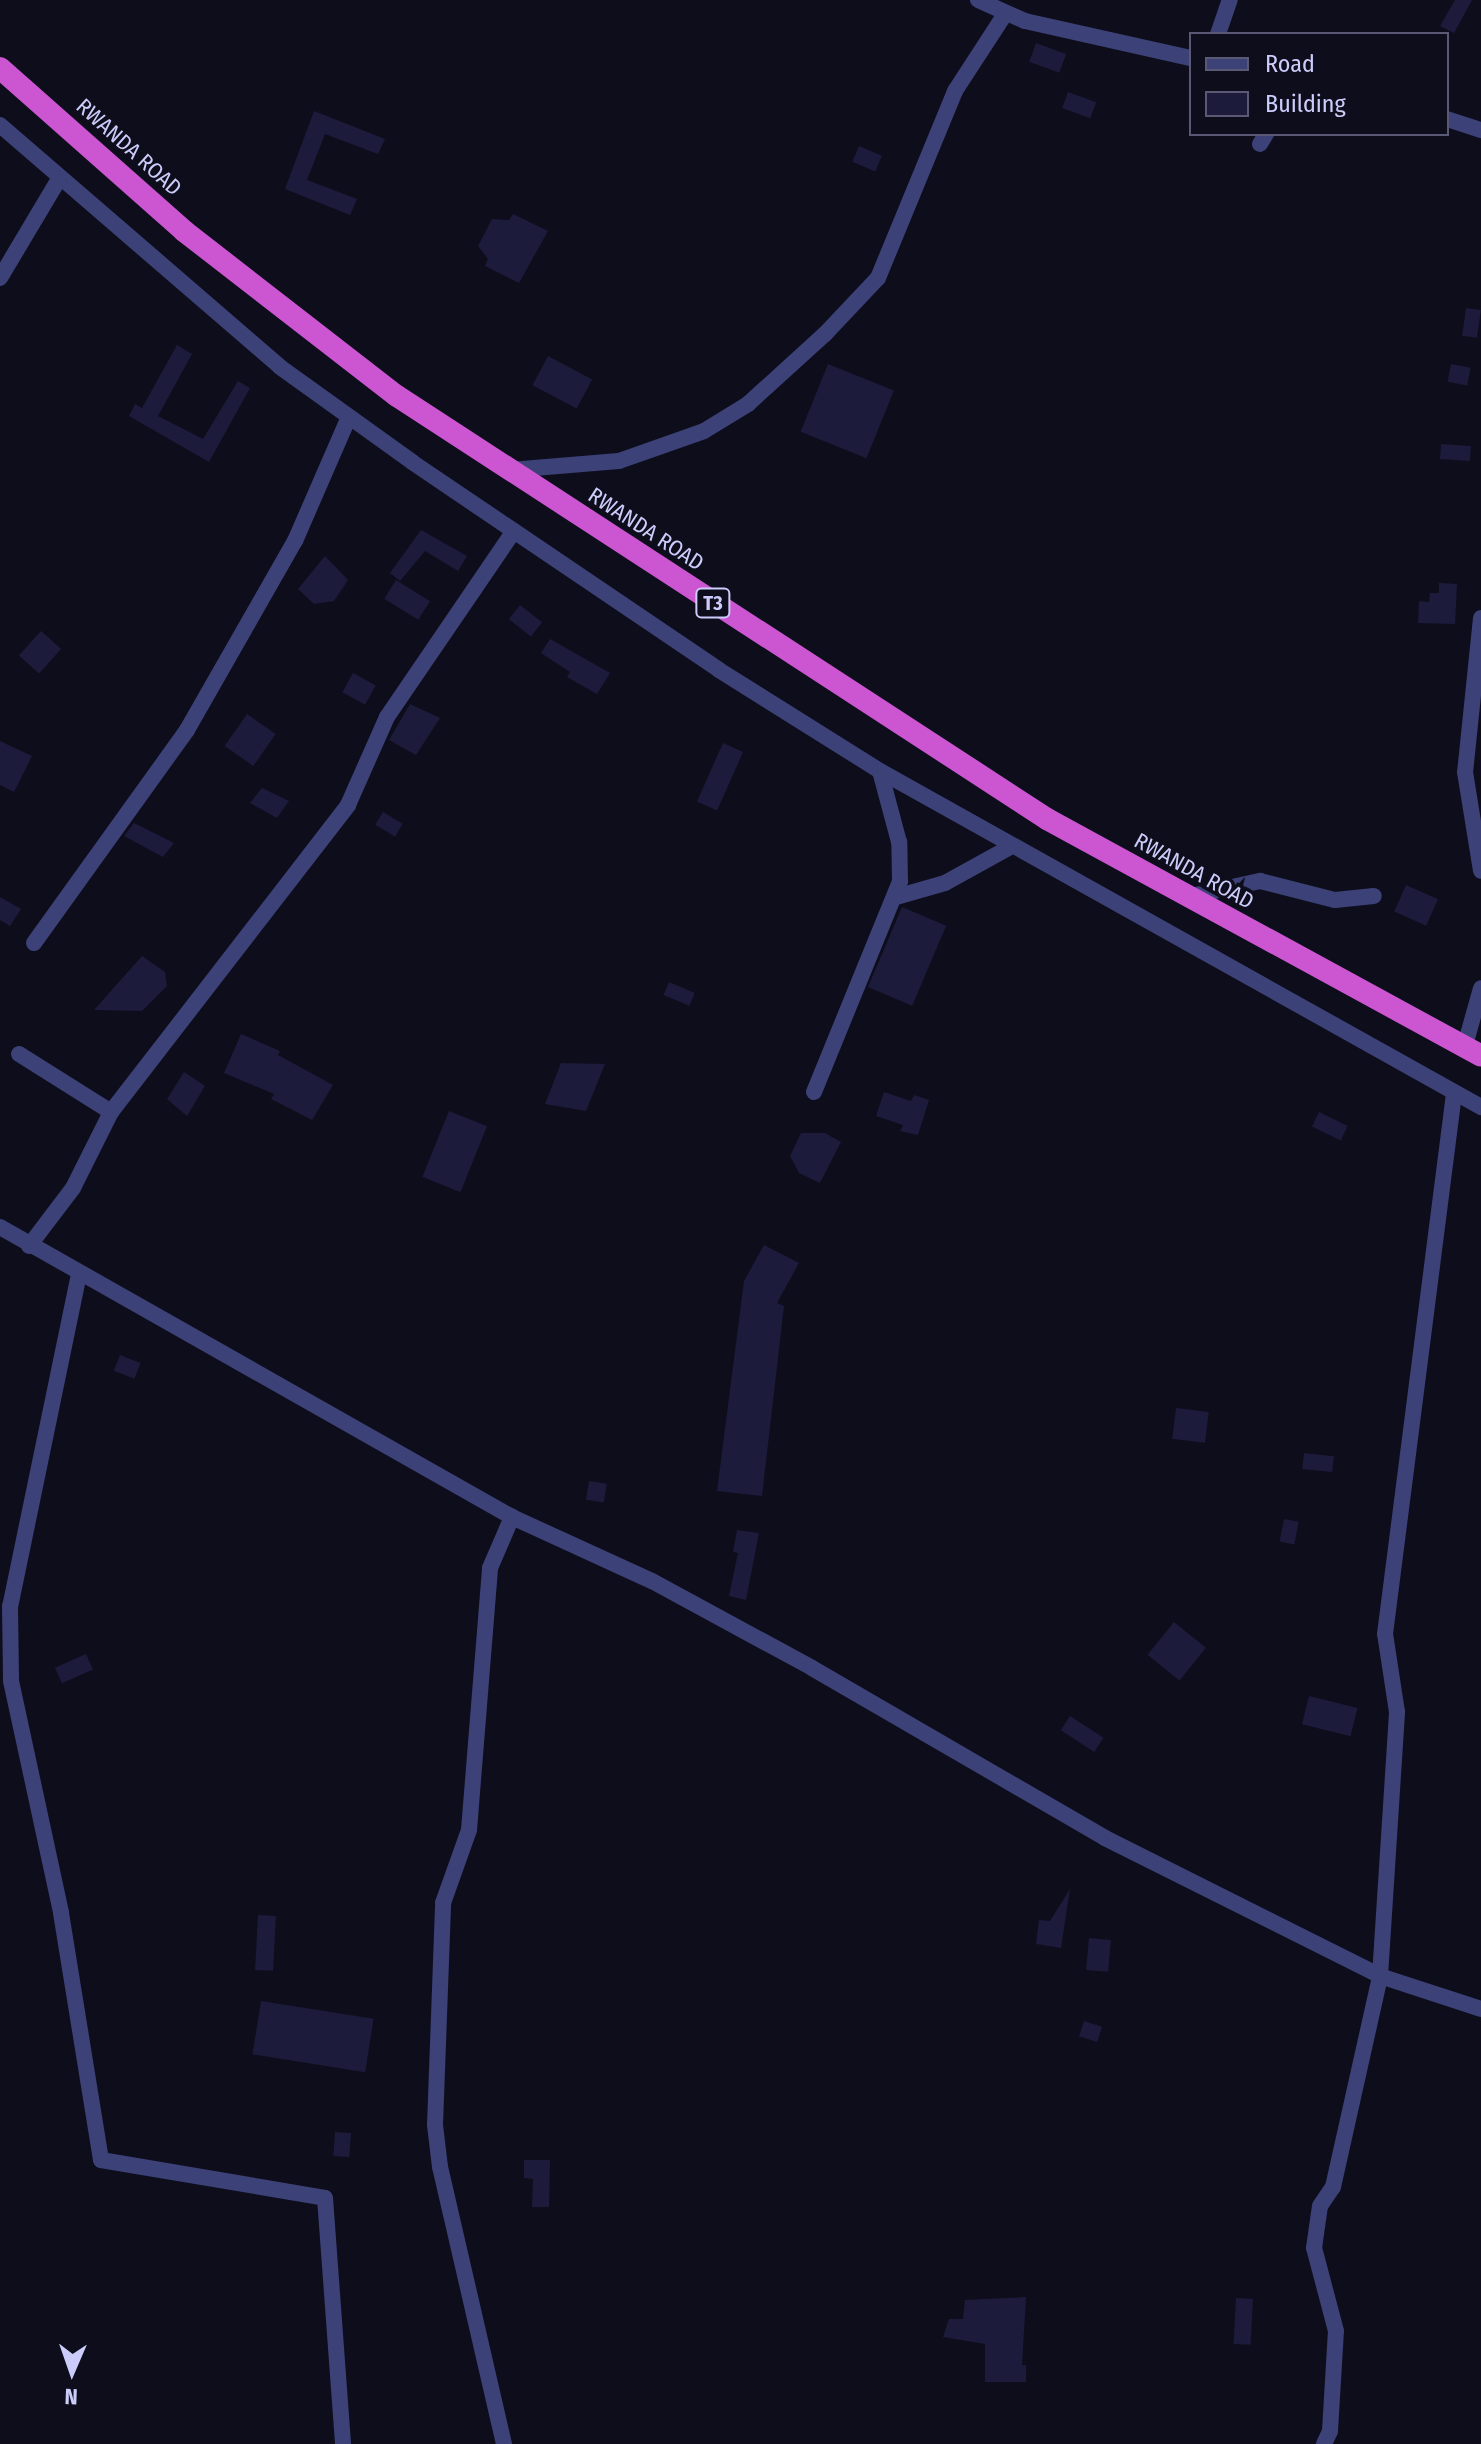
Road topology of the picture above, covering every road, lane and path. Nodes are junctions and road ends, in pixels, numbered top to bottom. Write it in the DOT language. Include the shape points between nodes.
graph roads {
  1 [pos="978,0"];
  2 [pos="1230,0"];
  3 [pos="1005,14"];
  4 [pos="1219,32"];
  5 [pos="1189,58"];
  6 [pos="0,68"];
  7 [pos="1449,120"];
  8 [pos="0,125"];
  9 [pos="1481,130"];
  10 [pos="59,179"];
  11 [pos="0,278"];
  12 [pos="349,417"];
  13 [pos="509,470"];
  14 [pos="514,531"];
  15 [pos="1481,618"];
  16 [pos="880,771"];
  17 [pos="1012,846"];
  18 [pos="1481,871"];
  19 [pos="1191,896"];
  20 [pos="1374,896"];
  21 [pos="896,897"];
  22 [pos="34,943"];
  23 [pos="1481,988"];
  24 [pos="1473,1053"];
  25 [pos="19,1054"];
  26 [pos="814,1092"];
  27 [pos="1454,1094"];
  28 [pos="1481,1107"];
  29 [pos="111,1112"];
  30 [pos="0,1227"];
  31 [pos="29,1246"];
  32 [pos="79,1274"];
  33 [pos="512,1517"];
  34 [pos="1380,1976"];
  35 [pos="1481,2009"];
  36 [pos="343,2444"];
  37 [pos="504,2444"];
  38 [pos="1324,2444"];
  1 -- 3 [label="street"];
  2 -- 4 [label="street"];
  3 -- 5 [label="street"];
  3 -- 13 [label="street" via="955,91 878,278 825,334 748,404 704,431 619,461"];
  6 -- 13 [label="highway, RWANDA ROAD / T3" via="184,231 397,396"];
  7 -- 9 [label="street"];
  8 -- 10 [label="street"];
  10 -- 11 [label="street"];
  10 -- 12 [label="street" via="188,291"];
  12 -- 14 [label="street"];
  12 -- 22 [label="street" via="295,541 187,730"];
  13 -- 19 [label="highway, RWANDA ROAD / T3" via="1047,819"];
  14 -- 16 [label="street"];
  14 -- 29 [label="street" via="387,717 348,805"];
  15 -- 18 [label="street" via="1465,772"];
  16 -- 17 [label="street"];
  16 -- 21 [label="street" via="899,842"];
  17 -- 21 [label="street" via="945,883"];
  17 -- 27 [label="street"];
  19 -- 20 [label="street" via="1260,881 1335,900"];
  19 -- 24 [label="highway, RWANDA ROAD / T3"];
  21 -- 26 [label="street"];
  23 -- 24 [label="street"];
  25 -- 29 [label="street"];
  27 -- 28 [label="street"];
  27 -- 34 [label="street" via="1385,1634 1397,1712"];
  29 -- 31 [label="street" via="73,1188"];
  30 -- 31 [label="street"];
  31 -- 32 [label="street"];
  32 -- 33 [label="street"];
  32 -- 36 [label="street" via="10,1606 11,1681 61,1913 101,2160 325,2198"];
  33 -- 34 [label="street" via="652,1581 1105,1838"];
  33 -- 37 [label="street" via="490,1568 469,1830 443,1903 435,2125"];
  34 -- 35 [label="street"];
  34 -- 38 [label="street" via="1333,2187 1320,2206 1314,2248 1336,2331 1330,2431"];
}
